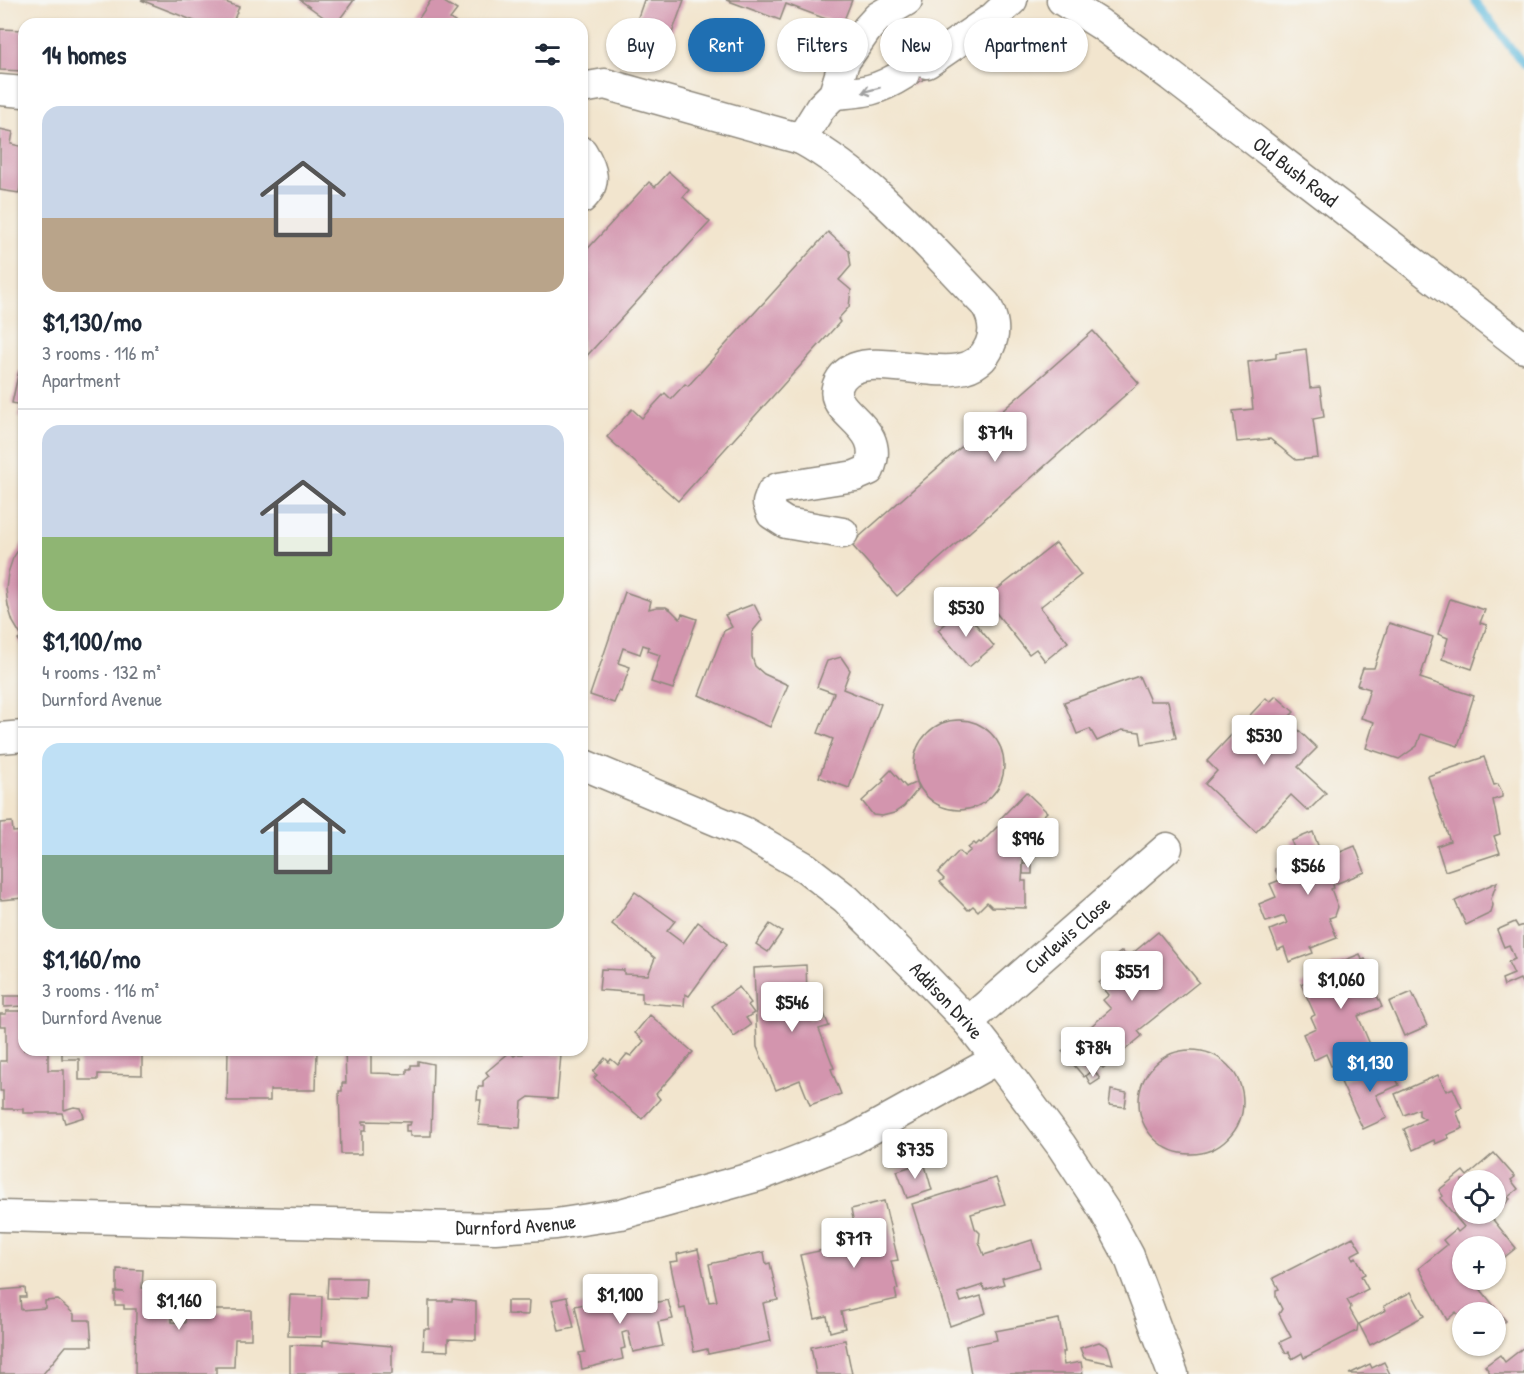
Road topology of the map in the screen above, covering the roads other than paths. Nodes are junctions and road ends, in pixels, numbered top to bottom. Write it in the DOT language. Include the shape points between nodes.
graph roads {
  1 [pos="907,0"];
  2 [pos="1012,0"];
  3 [pos="1062,0"];
  4 [pos="588,87"];
  5 [pos="0,90"];
  6 [pos="18,92"];
  7 [pos="834,94"];
  8 [pos="801,139"];
  9 [pos="588,161"];
  10 [pos="588,191"];
  11 [pos="1524,348"];
  12 [pos="843,533"];
  13 [pos="18,736"];
  14 [pos="0,738"];
  15 [pos="588,767"];
  16 [pos="1167,848"];
  17 [pos="968,1022"];
  18 [pos="997,1059"];
  19 [pos="0,1216"];
  20 [pos="1173,1374"];
  1 -- 7 [label="street" via="867,29 844,62"];
  2 -- 7 [label="street, one-way" via="994,17 887,85 867,92"];
  3 -- 11 [label="street, Old Bush Road" via="1172,76"];
  4 -- 8 [label="street" via="605,84"];
  5 -- 6 [label="street"];
  7 -- 8 [label="street"];
  8 -- 12 [label="street" via="844,166 900,217 986,305 993,321 988,351 968,367 951,371 863,367 848,372 839,381 837,395 844,411 872,440 869,470 855,476 778,488 768,502 772,514 786,522"];
  9 -- 10 [label="street" via="592,180"];
  13 -- 14 [label="street"];
  15 -- 17 [label="street, Addison Drive" via="744,832 806,868 846,899"];
  16 -- 17 [label="street, Curlewis Close"];
  17 -- 18 [label="street, Addison Drive"];
  18 -- 19 [label="street, Durnford Avenue" via="853,1138 797,1162 621,1214 577,1221 495,1228"];
  18 -- 20 [label="street, Addison Drive" via="1061,1144 1104,1210 1129,1256"];
}
